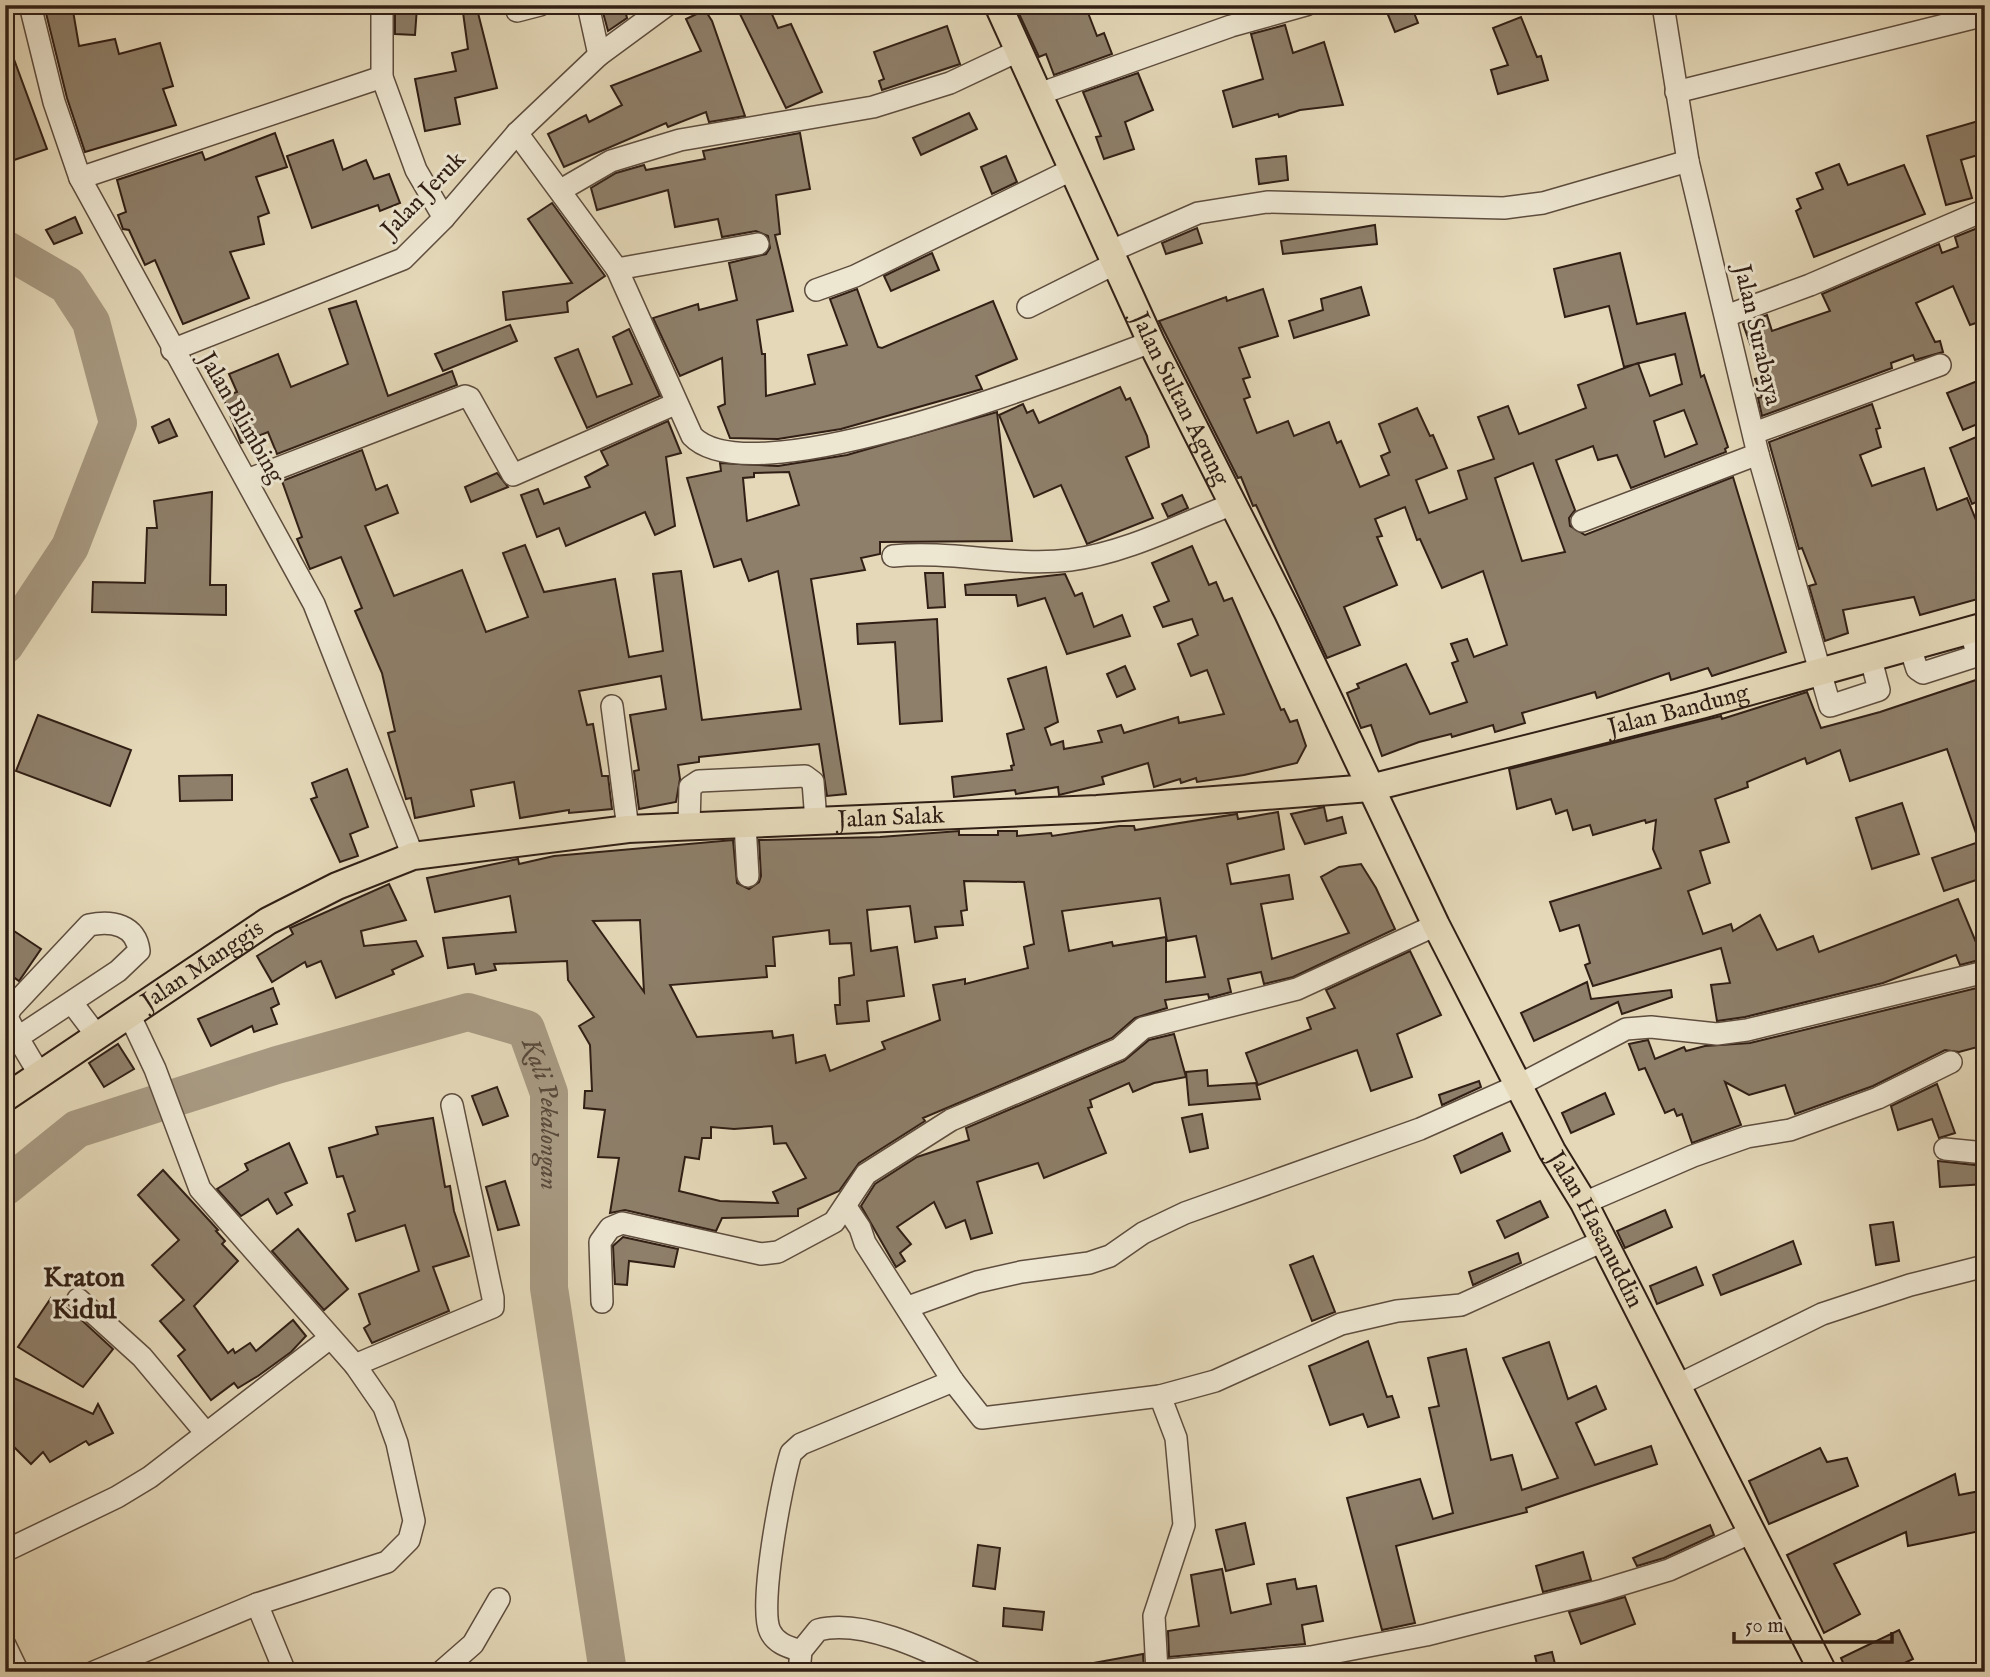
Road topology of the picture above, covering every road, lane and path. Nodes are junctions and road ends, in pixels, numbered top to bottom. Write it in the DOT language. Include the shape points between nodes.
graph roads {
  1 [pos="30,5"];
  2 [pos="382,5"];
  3 [pos="540,5"];
  4 [pos="588,5"];
  5 [pos="667,5"];
  6 [pos="998,5"];
  7 [pos="1306,5"];
  8 [pos="1663,5"];
  9 [pos="517,11"];
  10 [pos="1985,15"];
  11 [pos="1018,51"];
  12 [pos="599,55"];
  13 [pos="382,77"];
  14 [pos="1676,92"];
  15 [pos="1039,94"];
  16 [pos="517,133"];
  17 [pos="1688,161"];
  18 [pos="1071,170"];
  19 [pos="80,178"];
  20 [pos="561,190"];
  21 [pos="1985,210"];
  22 [pos="444,218"];
  23 [pos="758,244"];
  24 [pos="1113,257"];
  25 [pos="617,269"];
  26 [pos="816,290"];
  27 [pos="1028,307"];
  28 [pos="1726,316"];
  29 [pos="1151,342"];
  30 [pos="172,350"];
  31 [pos="1940,365"];
  32 [pos="675,404"];
  33 [pos="1754,433"];
  34 [pos="1758,454"];
  35 [pos="247,480"];
  36 [pos="1233,503"];
  37 [pos="1582,521"];
  38 [pos="893,556"];
  39 [pos="1978,628"];
  40 [pos="1871,659"];
  41 [pos="1820,673"];
  42 [pos="612,706"];
  43 [pos="1370,788"];
  44 [pos="816,821"];
  45 [pos="745,824"];
  46 [pos="689,826"];
  47 [pos="628,829"];
  48 [pos="413,856"];
  49 [pos="748,876"];
  50 [pos="1436,925"];
  51 [pos="1985,972"];
  52 [pos="72,1003"];
  53 [pos="129,1014"];
  54 [pos="97,1036"];
  55 [pos="17,1038"];
  56 [pos="1951,1062"];
  57 [pos="40,1073"];
  58 [pos="1519,1085"];
  59 [pos="5,1098"];
  60 [pos="452,1105"];
  61 [pos="1945,1149"];
  62 [pos="1985,1153"];
  63 [pos="1584,1203"];
  64 [pos="846,1207"];
  65 [pos="1603,1241"];
  66 [pos="1985,1266"];
  67 [pos="78,1298"];
  68 [pos="602,1302"];
  69 [pos="908,1307"];
  70 [pos="330,1338"];
  71 [pos="355,1365"];
  72 [pos="953,1381"];
  73 [pos="1678,1385"];
  74 [pos="1160,1396"];
  75 [pos="205,1432"];
  76 [pos="1749,1532"];
  77 [pos="5,1551"];
  78 [pos="499,1599"];
  79 [pos="257,1604"];
  80 [pos="5,1645"];
  81 [pos="800,1662"];
  82 [pos="1157,1671"];
  83 [pos="18,1672"];
  84 [pos="94,1672"];
  85 [pos="285,1672"];
  86 [pos="441,1672"];
  87 [pos="973,1672"];
  88 [pos="1823,1672"];
  1 -- 19 [label="street, Jalan Blimbing" via="54,102"];
  2 -- 13 [label="street"];
  3 -- 9 [label="street"];
  4 -- 12 [label="street"];
  5 -- 12 [label="street, Jalan Jeruk"];
  6 -- 11 [label="main road, Jalan Sultan Agung"];
  7 -- 15 [label="street" via="1231,26"];
  8 -- 14 [label="street, Jalan Surabaya"];
  10 -- 14 [label="street"];
  11 -- 15 [label="main road, Jalan Sultan Agung"];
  11 -- 20 [label="street" via="950,83 873,107 680,140 611,161"];
  12 -- 16 [label="street, Jalan Jeruk"];
  13 -- 19 [label="street"];
  13 -- 22 [label="street" via="416,170"];
  14 -- 17 [label="street, Jalan Surabaya"];
  15 -- 18 [label="main road, Jalan Sultan Agung"];
  16 -- 20 [label="street"];
  16 -- 22 [label="street, Jalan Jeruk"];
  17 -- 24 [label="street" via="1542,203 1504,208 1267,202 1226,207 1198,213"];
  17 -- 28 [label="street, Jalan Surabaya"];
  18 -- 24 [label="main road, Jalan Sultan Agung"];
  18 -- 26 [label="street" via="855,276"];
  19 -- 30 [label="street, Jalan Blimbing"];
  20 -- 25 [label="street"];
  21 -- 28 [label="street"];
  22 -- 30 [label="street, Jalan Jeruk" via="403,259"];
  23 -- 25 [label="street"];
  24 -- 27 [label="street"];
  24 -- 29 [label="main road, Jalan Sultan Agung"];
  25 -- 32 [label="street"];
  28 -- 33 [label="street, Jalan Surabaya"];
  29 -- 32 [label="street" via="977,406 823,448 761,454 712,449 692,436"];
  29 -- 36 [label="main road, Jalan Sultan Agung"];
  30 -- 35 [label="street, Jalan Blimbing"];
  31 -- 33 [label="street"];
  32 -- 35 [label="street" via="513,475 465,396"];
  33 -- 34 [label="street, Jalan Surabaya"];
  34 -- 37 [label="street"];
  34 -- 41 [label="street, Jalan Surabaya"];
  35 -- 48 [label="street, Jalan Blimbing" via="314,604"];
  36 -- 38 [label="street" via="1102,553 1071,559 927,553"];
  36 -- 43 [label="main road, Jalan Sultan Agung"];
  39 -- 40 [label="main road, Jalan Bandung"];
  40 -- 41 [label="main road, Jalan Bandung"];
  40 -- 41 [label="street, Jalan Surabaya" via="1879,690 1833,707"];
  41 -- 43 [label="main road, Jalan Bandung"];
  42 -- 47 [label="street"];
  43 -- 44 [label="main road, Jalan Salak" via="1097,809"];
  43 -- 50 [label="main road, Jalan Hasanuddin"];
  44 -- 45 [label="main road, Jalan Salak"];
  44 -- 46 [label="street" via="813,782 805,776 699,781 690,787"];
  45 -- 46 [label="main road, Jalan Salak"];
  45 -- 49 [label="street"];
  46 -- 47 [label="main road, Jalan Salak"];
  47 -- 48 [label="main road, Jalan Salak"];
  48 -- 53 [label="main road, Jalan Manggis" via="337,886 268,921"];
  50 -- 58 [label="main road, Jalan Hasanuddin"];
  50 -- 64 [label="street" via="1297,989 1143,1028 1119,1049 951,1120 906,1146 866,1174"];
  51 -- 58 [label="street" via="1747,1030 1717,1034 1626,1029"];
  52 -- 54 [label="street"];
  52 -- 55 [label="street"];
  52 -- 55 [label="street" via="139,951 137,938 128,928 103,922 89,925 56,957 10,1008 8,1017"];
  53 -- 54 [label="main road, Jalan Manggis"];
  53 -- 70 [label="street" via="207,1199"];
  54 -- 57 [label="main road, Jalan Manggis"];
  55 -- 57 [label="street"];
  56 -- 63 [label="street" via="1878,1098 1790,1130 1747,1137 1693,1156"];
  57 -- 59 [label="main road, Jalan Manggis"];
  58 -- 63 [label="main road, Jalan Hasanuddin"];
  58 -- 69 [label="street" via="1420,1129 1185,1213 1143,1233 1110,1256 977,1282"];
  60 -- 71 [label="street" via="493,1307"];
  61 -- 62 [label="street"];
  63 -- 65 [label="main road, Jalan Hasanuddin"];
  64 -- 68 [label="street" via="834,1222 770,1254 615,1225 600,1242"];
  64 -- 69 [label="street"];
  65 -- 73 [label="main road, Jalan Hasanuddin"];
  65 -- 74 [label="street" via="1461,1305 1408,1309 1341,1324 1216,1381"];
  66 -- 73 [label="street" via="1822,1314"];
  67 -- 75 [label="street" via="142,1357"];
  69 -- 72 [label="street"];
  70 -- 71 [label="street"];
  70 -- 75 [label="street"];
  71 -- 79 [label="street" via="384,1407 397,1443 414,1521 409,1539 387,1562"];
  72 -- 74 [label="street" via="982,1418"];
  72 -- 81 [label="street" via="800,1444 791,1453 766,1614 769,1631"];
  73 -- 76 [label="main road, Jalan Hasanuddin"];
  74 -- 82 [label="street" via="1176,1438 1184,1525 1154,1616"];
  75 -- 77 [label="street" via="117,1497"];
  76 -- 82 [label="street" via="1669,1570 1426,1635 1311,1657"];
  76 -- 88 [label="main road, Jalan Hasanuddin"];
  78 -- 86 [label="street" via="473,1644"];
  79 -- 84 [label="street"];
  79 -- 85 [label="street"];
  80 -- 83 [label="street"];
  81 -- 87 [label="street" via="818,1630 849,1626 939,1655"];
}
